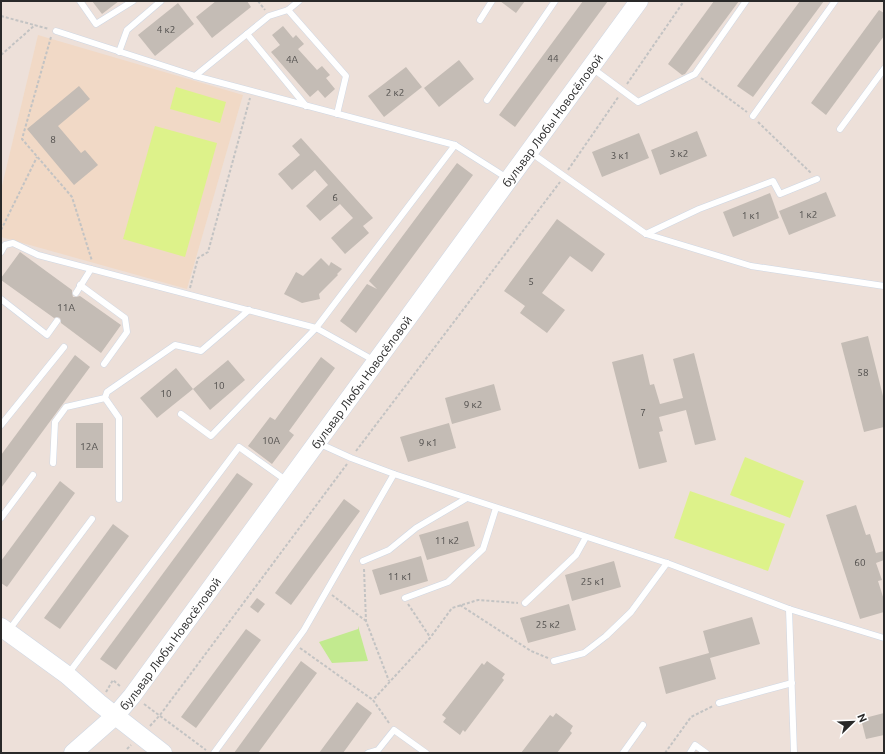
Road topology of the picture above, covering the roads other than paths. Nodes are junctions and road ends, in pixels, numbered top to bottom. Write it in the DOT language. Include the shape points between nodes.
graph roads {
  1 [pos="80,1"];
  2 [pos="133,1"];
  3 [pos="162,1"];
  4 [pos="299,1"];
  5 [pos="492,1"];
  6 [pos="555,1"];
  7 [pos="639,1"];
  8 [pos="746,1"];
  9 [pos="835,1"];
  10 [pos="288,10"];
  11 [pos="480,20"];
  12 [pos="55,31"];
  13 [pos="247,34"];
  14 [pos="119,52"];
  15 [pos="591,67"];
  16 [pos="884,68"];
  17 [pos="195,76"];
  18 [pos="487,100"];
  19 [pos="306,106"];
  20 [pos="337,114"];
  21 [pos="753,116"];
  22 [pos="840,129"];
  23 [pos="455,145"];
  24 [pos="529,152"];
  25 [pos="509,179"];
  26 [pos="817,179"];
  27 [pos="646,234"];
  28 [pos="1,252"];
  29 [pos="91,269"];
  30 [pos="80,285"];
  31 [pos="884,286"];
  32 [pos="76,292"];
  33 [pos="1,299"];
  34 [pos="249,310"];
  35 [pos="57,321"];
  36 [pos="316,328"];
  37 [pos="64,347"];
  38 [pos="376,362"];
  39 [pos="104,364"];
  40 [pos="105,398"];
  41 [pos="181,414"];
  42 [pos="1,426"];
  43 [pos="317,443"];
  44 [pos="53,463"];
  45 [pos="394,474"];
  46 [pos="33,475"];
  47 [pos="288,482"];
  48 [pos="467,498"];
  49 [pos="119,499"];
  50 [pos="496,508"];
  51 [pos="1,518"];
  52 [pos="92,519"];
  53 [pos="586,536"];
  54 [pos="363,561"];
  55 [pos="667,563"];
  56 [pos="404,598"];
  57 [pos="525,603"];
  58 [pos="789,609"];
  59 [pos="4,629"];
  60 [pos="884,638"];
  61 [pos="554,661"];
  62 [pos="67,675"];
  63 [pos="792,683"];
  64 [pos="720,702"];
  65 [pos="115,716"];
  66 [pos="642,725"];
  67 [pos="73,753"];
  68 [pos="163,753"];
  69 [pos="214,753"];
  70 [pos="368,753"];
  71 [pos="426,753"];
  72 [pos="623,753"];
  73 [pos="690,753"];
  74 [pos="706,753"];
  75 [pos="794,753"];
  1 -- 2 [label="lane" via="96,24"];
  3 -- 14 [label="lane" via="127,30"];
  4 -- 10 [label="lane"];
  5 -- 11 [label="lane"];
  6 -- 18 [label="lane"];
  7 -- 15 [label="street, бульвар Любы Новосёловой"];
  8 -- 15 [label="lane" via="695,74 638,102"];
  9 -- 21 [label="lane"];
  10 -- 13 [label="lane" via="270,16"];
  10 -- 20 [label="lane" via="346,76"];
  12 -- 14 [label="lane"];
  13 -- 17 [label="lane"];
  13 -- 19 [label="lane"];
  14 -- 17 [label="lane"];
  15 -- 24 [label="street, бульвар Любы Новосёловой"];
  16 -- 22 [label="lane"];
  17 -- 19 [label="lane"];
  19 -- 20 [label="lane"];
  20 -- 23 [label="lane"];
  23 -- 25 [label="lane"];
  23 -- 36 [label="lane"];
  24 -- 25 [label="street, бульвар Любы Новосёловой"];
  24 -- 27 [label="lane"];
  25 -- 38 [label="street, бульвар Любы Новосёловой"];
  26 -- 27 [label="lane" via="780,194 773,181 699,209"];
  27 -- 31 [label="lane" via="751,266"];
  28 -- 29 [label="lane" via="5,245 13,243 38,255"];
  29 -- 30 [label="lane"];
  29 -- 34 [label="lane"];
  30 -- 32 [label="lane"];
  30 -- 39 [label="lane" via="125,318 127,332"];
  33 -- 35 [label="lane" via="47,335"];
  34 -- 36 [label="lane"];
  34 -- 40 [label="lane" via="201,351 174,345 107,392"];
  36 -- 38 [label="lane"];
  36 -- 41 [label="lane" via="211,436"];
  37 -- 42 [label="lane"];
  38 -- 43 [label="street, бульвар Любы Новосёловой"];
  40 -- 44 [label="lane" via="66,407 55,422"];
  40 -- 49 [label="lane" via="119,418"];
  43 -- 45 [label="lane"];
  43 -- 47 [label="street, бульвар Любы Новосёловой"];
  45 -- 48 [label="lane"];
  45 -- 69 [label="lane" via="304,630"];
  46 -- 51 [label="lane"];
  47 -- 62 [label="lane" via="239,447"];
  47 -- 65 [label="street, бульвар Любы Новосёловой"];
  48 -- 50 [label="lane"];
  48 -- 54 [label="lane" via="416,528 389,550"];
  50 -- 53 [label="lane"];
  50 -- 56 [label="lane" via="483,550 448,582"];
  52 -- 59 [label="lane"];
  53 -- 55 [label="lane"];
  53 -- 57 [label="lane" via="576,555"];
  55 -- 58 [label="lane"];
  55 -- 61 [label="lane" via="631,612 606,636 584,653"];
  58 -- 60 [label="lane"];
  58 -- 63 [label="lane"];
  59 -- 62 [label="street"];
  62 -- 65 [label="street"];
  63 -- 64 [label="lane"];
  63 -- 75 [label="lane"];
  65 -- 67 [label="street, бульвар Любы Новосёловой"];
  65 -- 68 [label="street"];
  66 -- 72 [label="lane"];
  70 -- 71 [label="lane" via="378,750 394,730"];
  73 -- 74 [label="lane" via="695,745"];
}
